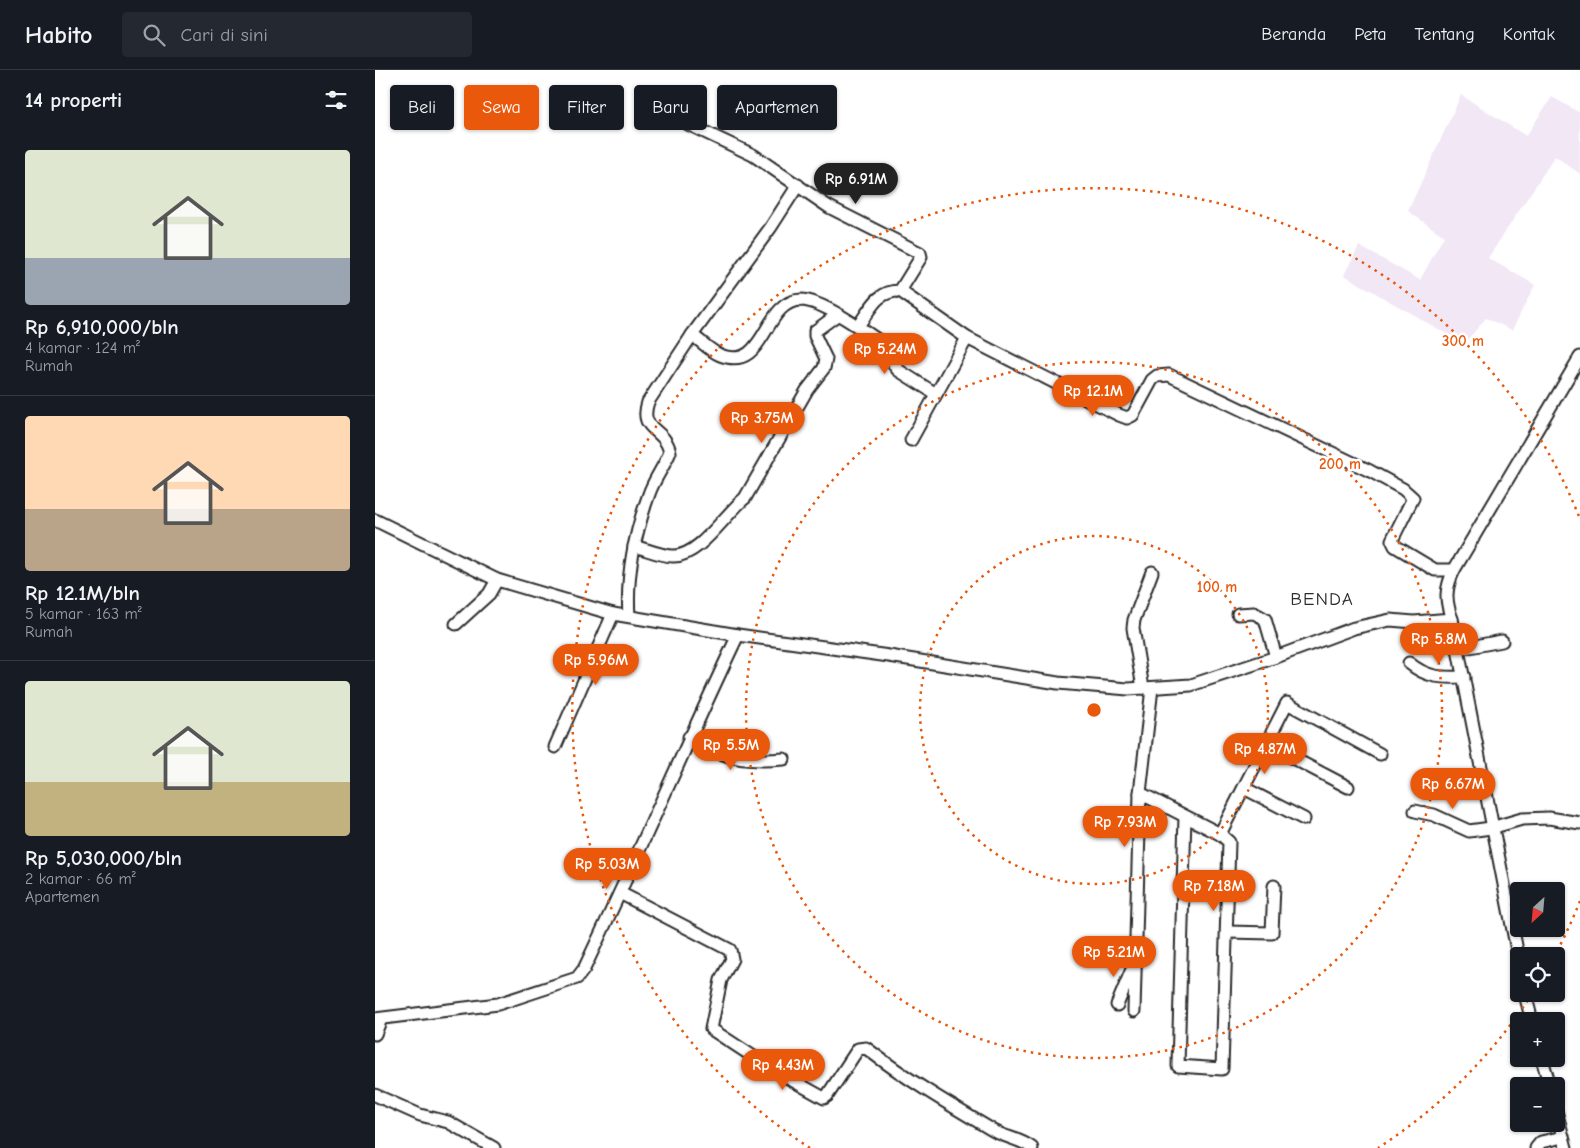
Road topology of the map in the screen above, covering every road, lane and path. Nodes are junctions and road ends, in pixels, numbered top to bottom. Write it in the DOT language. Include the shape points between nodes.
graph roads {
  1 [pos="700,130"];
  2 [pos="799,185"];
  3 [pos="900,291"];
  4 [pos="837,315"];
  5 [pos="858,326"];
  6 [pos="692,335"];
  7 [pos="967,338"];
  8 [pos="1580,357"];
  9 [pos="936,394"];
  10 [pos="911,440"];
  11 [pos="375,520"];
  12 [pos="634,546"];
  13 [pos="1454,570"];
  14 [pos="1152,572"];
  15 [pos="497,580"];
  16 [pos="613,614"];
  17 [pos="1238,614"];
  18 [pos="629,616"];
  19 [pos="1452,619"];
  20 [pos="456,624"];
  21 [pos="738,635"];
  22 [pos="1502,641"];
  23 [pos="1459,649"];
  24 [pos="1277,657"];
  25 [pos="1409,663"];
  26 [pos="1464,677"];
  27 [pos="1148,688"];
  28 [pos="689,737"];
  29 [pos="1266,744"];
  30 [pos="555,747"];
  31 [pos="1380,754"];
  32 [pos="784,759"];
  33 [pos="1348,786"];
  34 [pos="1243,788"];
  35 [pos="1140,793"];
  36 [pos="1415,810"];
  37 [pos="1185,816"];
  38 [pos="1304,819"];
  39 [pos="1580,822"];
  40 [pos="1491,828"];
  41 [pos="1220,834"];
  42 [pos="1274,886"];
  43 [pos="620,893"];
  44 [pos="1227,932"];
  45 [pos="1516,947"];
  46 [pos="1136,961"];
  47 [pos="1117,1005"];
  48 [pos="1134,1011"];
  49 [pos="378,1019"];
  50 [pos="375,1034"];
  51 [pos="375,1095"];
  52 [pos="1565,1143"];
  53 [pos="494,1148"];
  54 [pos="1032,1148"];
  55 [pos="1536,1148"];
  1 -- 2 [label="street" via="753,155"];
  2 -- 3 [label="street" via="829,207 920,253 911,276"];
  2 -- 6 [label="street"];
  3 -- 5 [label="street" via="880,295"];
  3 -- 7 [label="street"];
  4 -- 5 [label="street"];
  4 -- 6 [label="street" via="801,300 788,304 773,318 759,344 738,358 721,355"];
  4 -- 12 [label="street" via="815,331 826,359 824,368 807,390 745,498 693,551 671,556"];
  5 -- 9 [label="street" via="898,354 894,365 898,370"];
  6 -- 12 [label="street" via="648,402 644,414 670,452 649,492"];
  7 -- 9 [label="street"];
  7 -- 13 [label="street" via="1127,418 1133,415 1153,380 1163,375 1176,376 1409,492 1413,502 1393,543 1431,568"];
  8 -- 13 [label="street"];
  9 -- 10 [label="street"];
  11 -- 15 [label="street"];
  12 -- 18 [label="street" via="629,579"];
  13 -- 19 [label="street" via="1446,587 1446,603"];
  14 -- 27 [label="street" via="1133,628"];
  15 -- 16 [label="street"];
  15 -- 20 [label="street" via="489,594"];
  16 -- 18 [label="street"];
  16 -- 30 [label="street"];
  17 -- 24 [label="street" via="1254,612 1265,619"];
  18 -- 21 [label="street"];
  19 -- 23 [label="street"];
  19 -- 24 [label="street" via="1390,620 1354,628"];
  21 -- 27 [label="street" via="1058,683"];
  21 -- 28 [label="street"];
  22 -- 23 [label="street"];
  23 -- 26 [label="street"];
  24 -- 27 [label="street" via="1191,685"];
  25 -- 26 [label="street" via="1437,678"];
  26 -- 40 [label="street"];
  27 -- 35 [label="street"];
  28 -- 32 [label="street" via="733,758 751,762"];
  28 -- 43 [label="street"];
  29 -- 31 [label="street" via="1287,704"];
  29 -- 33 [label="street"];
  29 -- 34 [label="street"];
  34 -- 38 [label="street"];
  34 -- 41 [label="street"];
  35 -- 37 [label="street"];
  35 -- 46 [label="street"];
  36 -- 40 [label="street" via="1469,830"];
  37 -- 41 [label="street"];
  37 -- 44 [label="street" via="1178,1066 1222,1069"];
  39 -- 40 [label="street" via="1522,819"];
  40 -- 45 [label="street"];
  41 -- 44 [label="street" via="1229,842 1230,848"];
  42 -- 44 [label="street" via="1272,934"];
  43 -- 49 [label="street" via="584,969 570,982 498,1004"];
  43 -- 54 [label="street" via="730,950 732,959 721,980 711,1030 772,1069 824,1098 858,1049 866,1048 940,1099 1003,1136 1025,1142"];
  46 -- 47 [label="street"];
  46 -- 48 [label="street"];
  49 -- 50 [label="street"];
  51 -- 53 [label="street" via="420,1115 448,1122"];
  52 -- 55 [label="street" via="1541,1142"];
}
